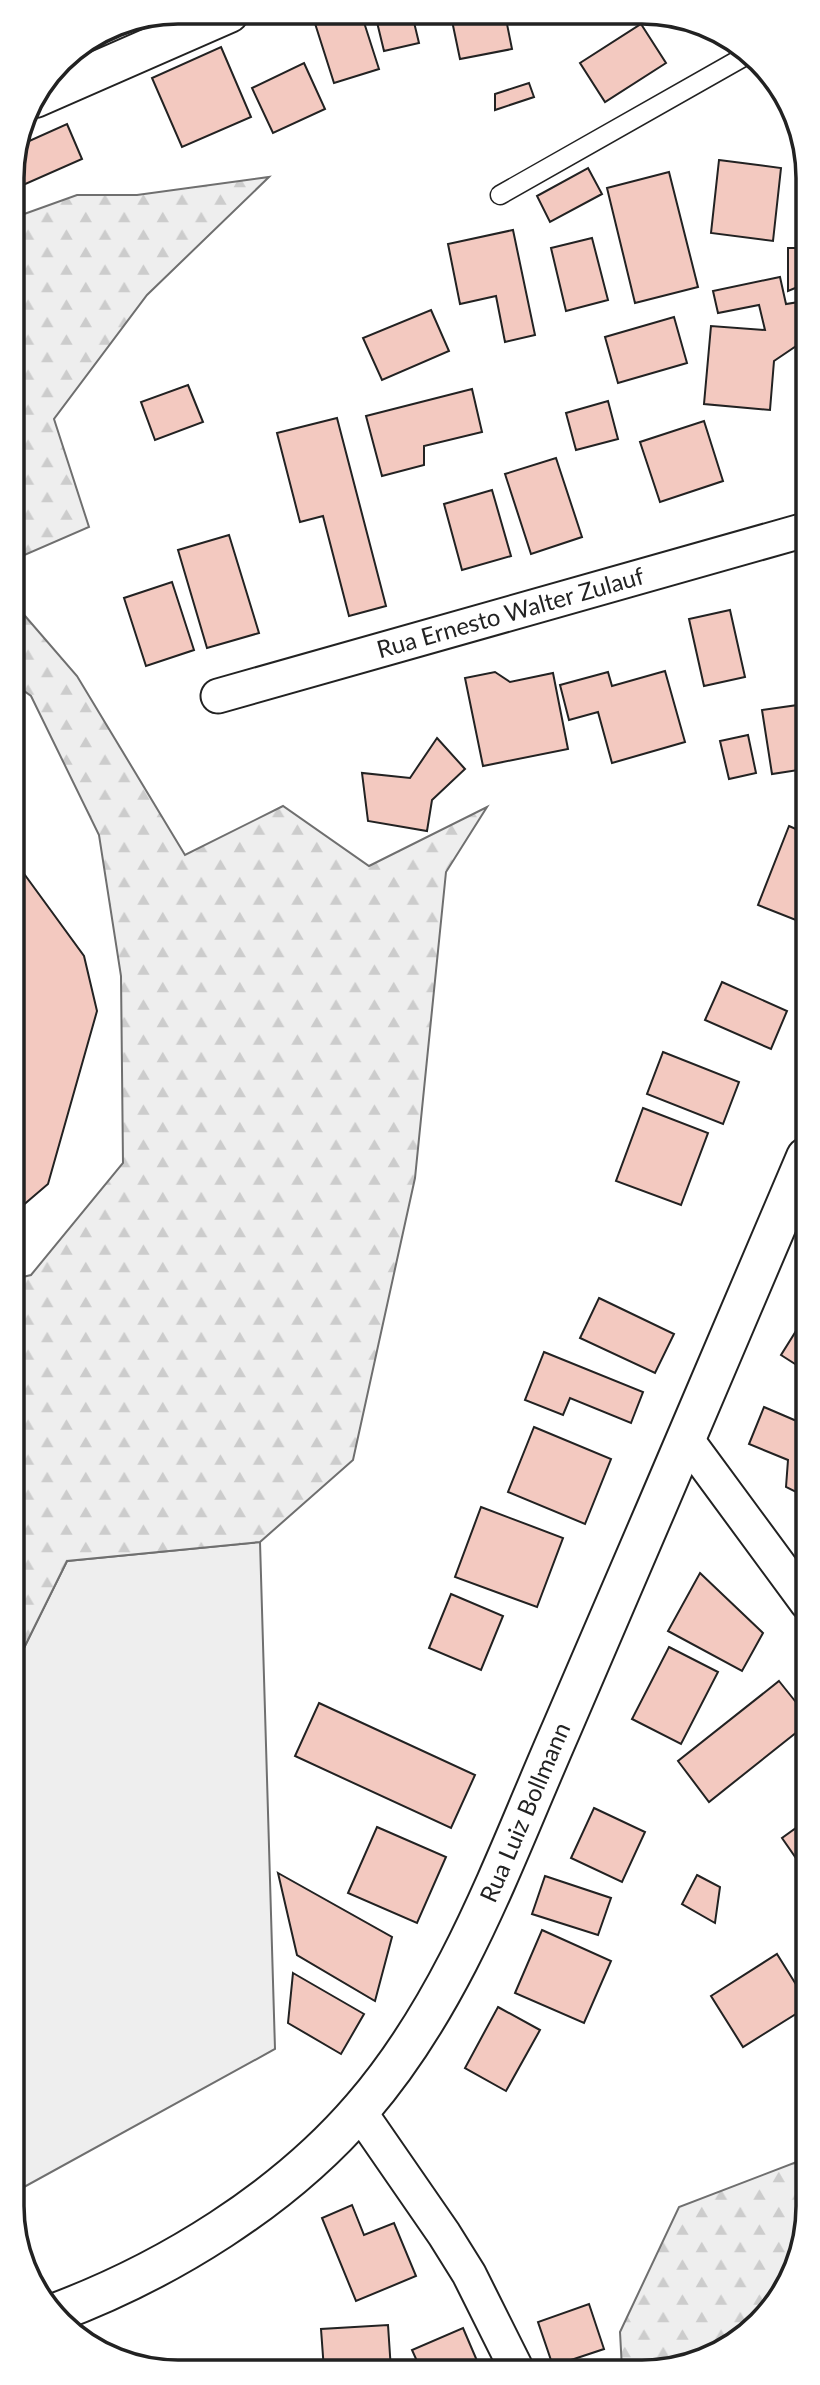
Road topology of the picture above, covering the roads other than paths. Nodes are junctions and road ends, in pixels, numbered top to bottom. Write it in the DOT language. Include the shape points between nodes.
graph roads {
  1 [pos="204,24"];
  2 [pos="739,60"];
  3 [pos="51,91"];
  4 [pos="500,195"];
  5 [pos="796,533"];
  6 [pos="218,696"];
  7 [pos="796,1182"];
  8 [pos="687,1440"];
  9 [pos="795,1587"];
  10 [pos="359,2112"];
  11 [pos="64,2309"];
  12 [pos="512,2360"];
  1 -- 3 [label="main road"];
  2 -- 4 [label="lane"];
  5 -- 6 [label="street, Rua Ernesto Walter Zulauf"];
  7 -- 8 [label="main road, Rua Luiz Bollmann"];
  8 -- 9 [label="street"];
  8 -- 10 [label="main road, Rua Luiz Bollmann" via="456,1968 410,2046"];
  10 -- 11 [label="main road, Rua Luiz Bollmann" via="290,2177 241,2215 137,2279"];
  10 -- 12 [label="street" via="469,2274"];
}
